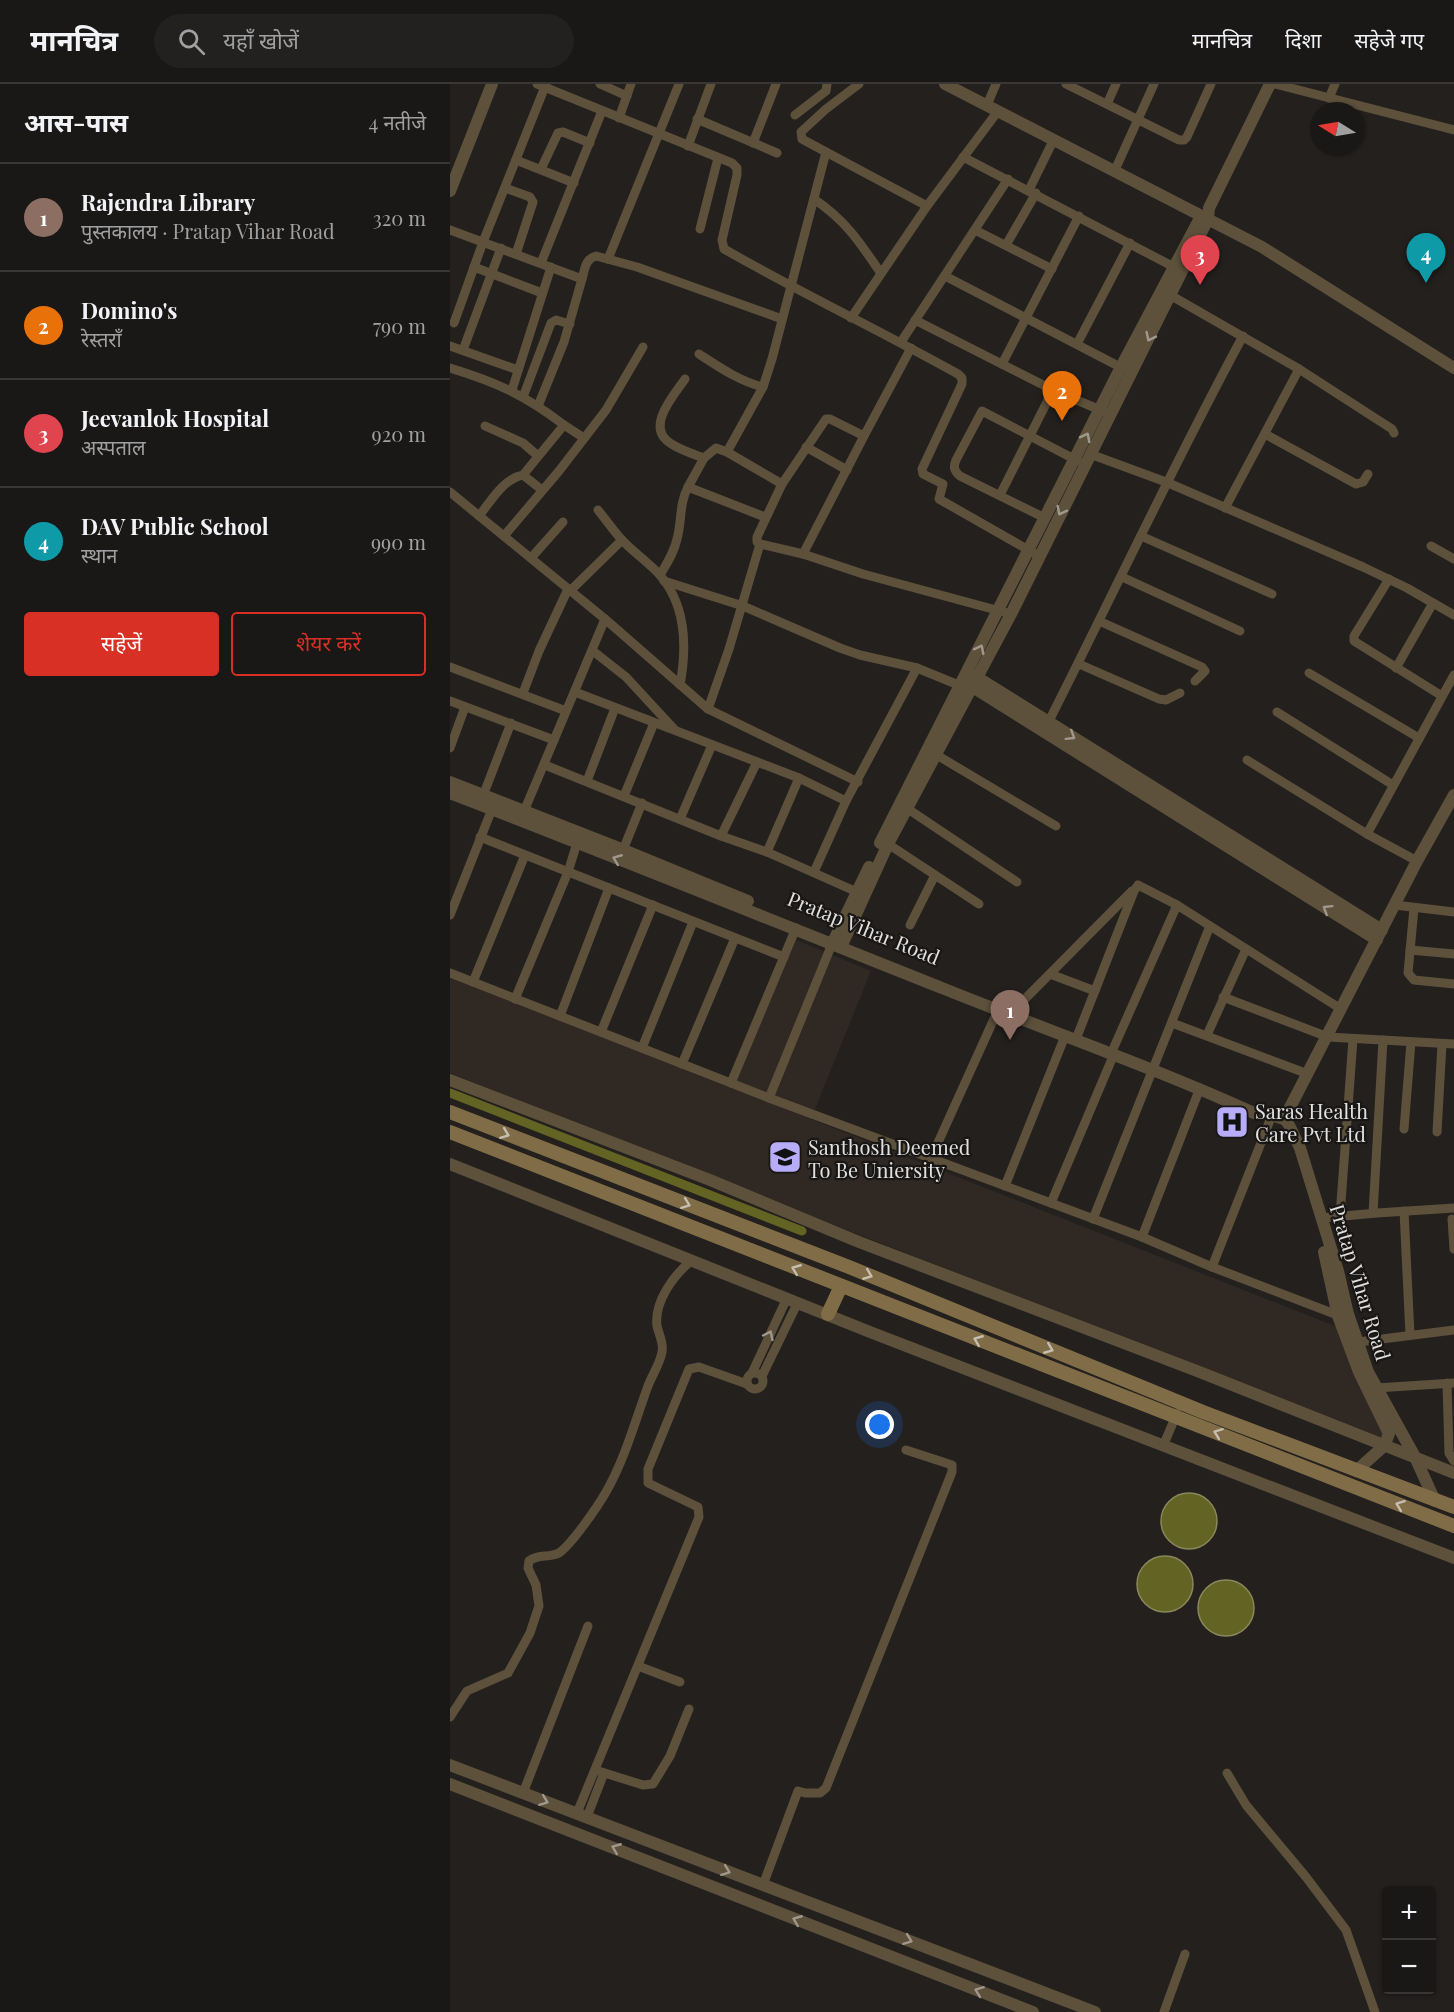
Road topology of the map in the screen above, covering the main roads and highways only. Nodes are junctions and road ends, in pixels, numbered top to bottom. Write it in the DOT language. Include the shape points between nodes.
graph roads {
  1 [pos="450,1112"];
  2 [pos="450,1132"];
  3 [pos="841,1286"];
  4 [pos="828,1314"];
  5 [pos="1454,1507"];
  6 [pos="1454,1526"];
  1 -- 5 [label="main road, one-way"];
  3 -- 2 [label="main road, one-way"];
  3 -- 4 [label="main road"];
  6 -- 3 [label="main road, one-way"];
}
